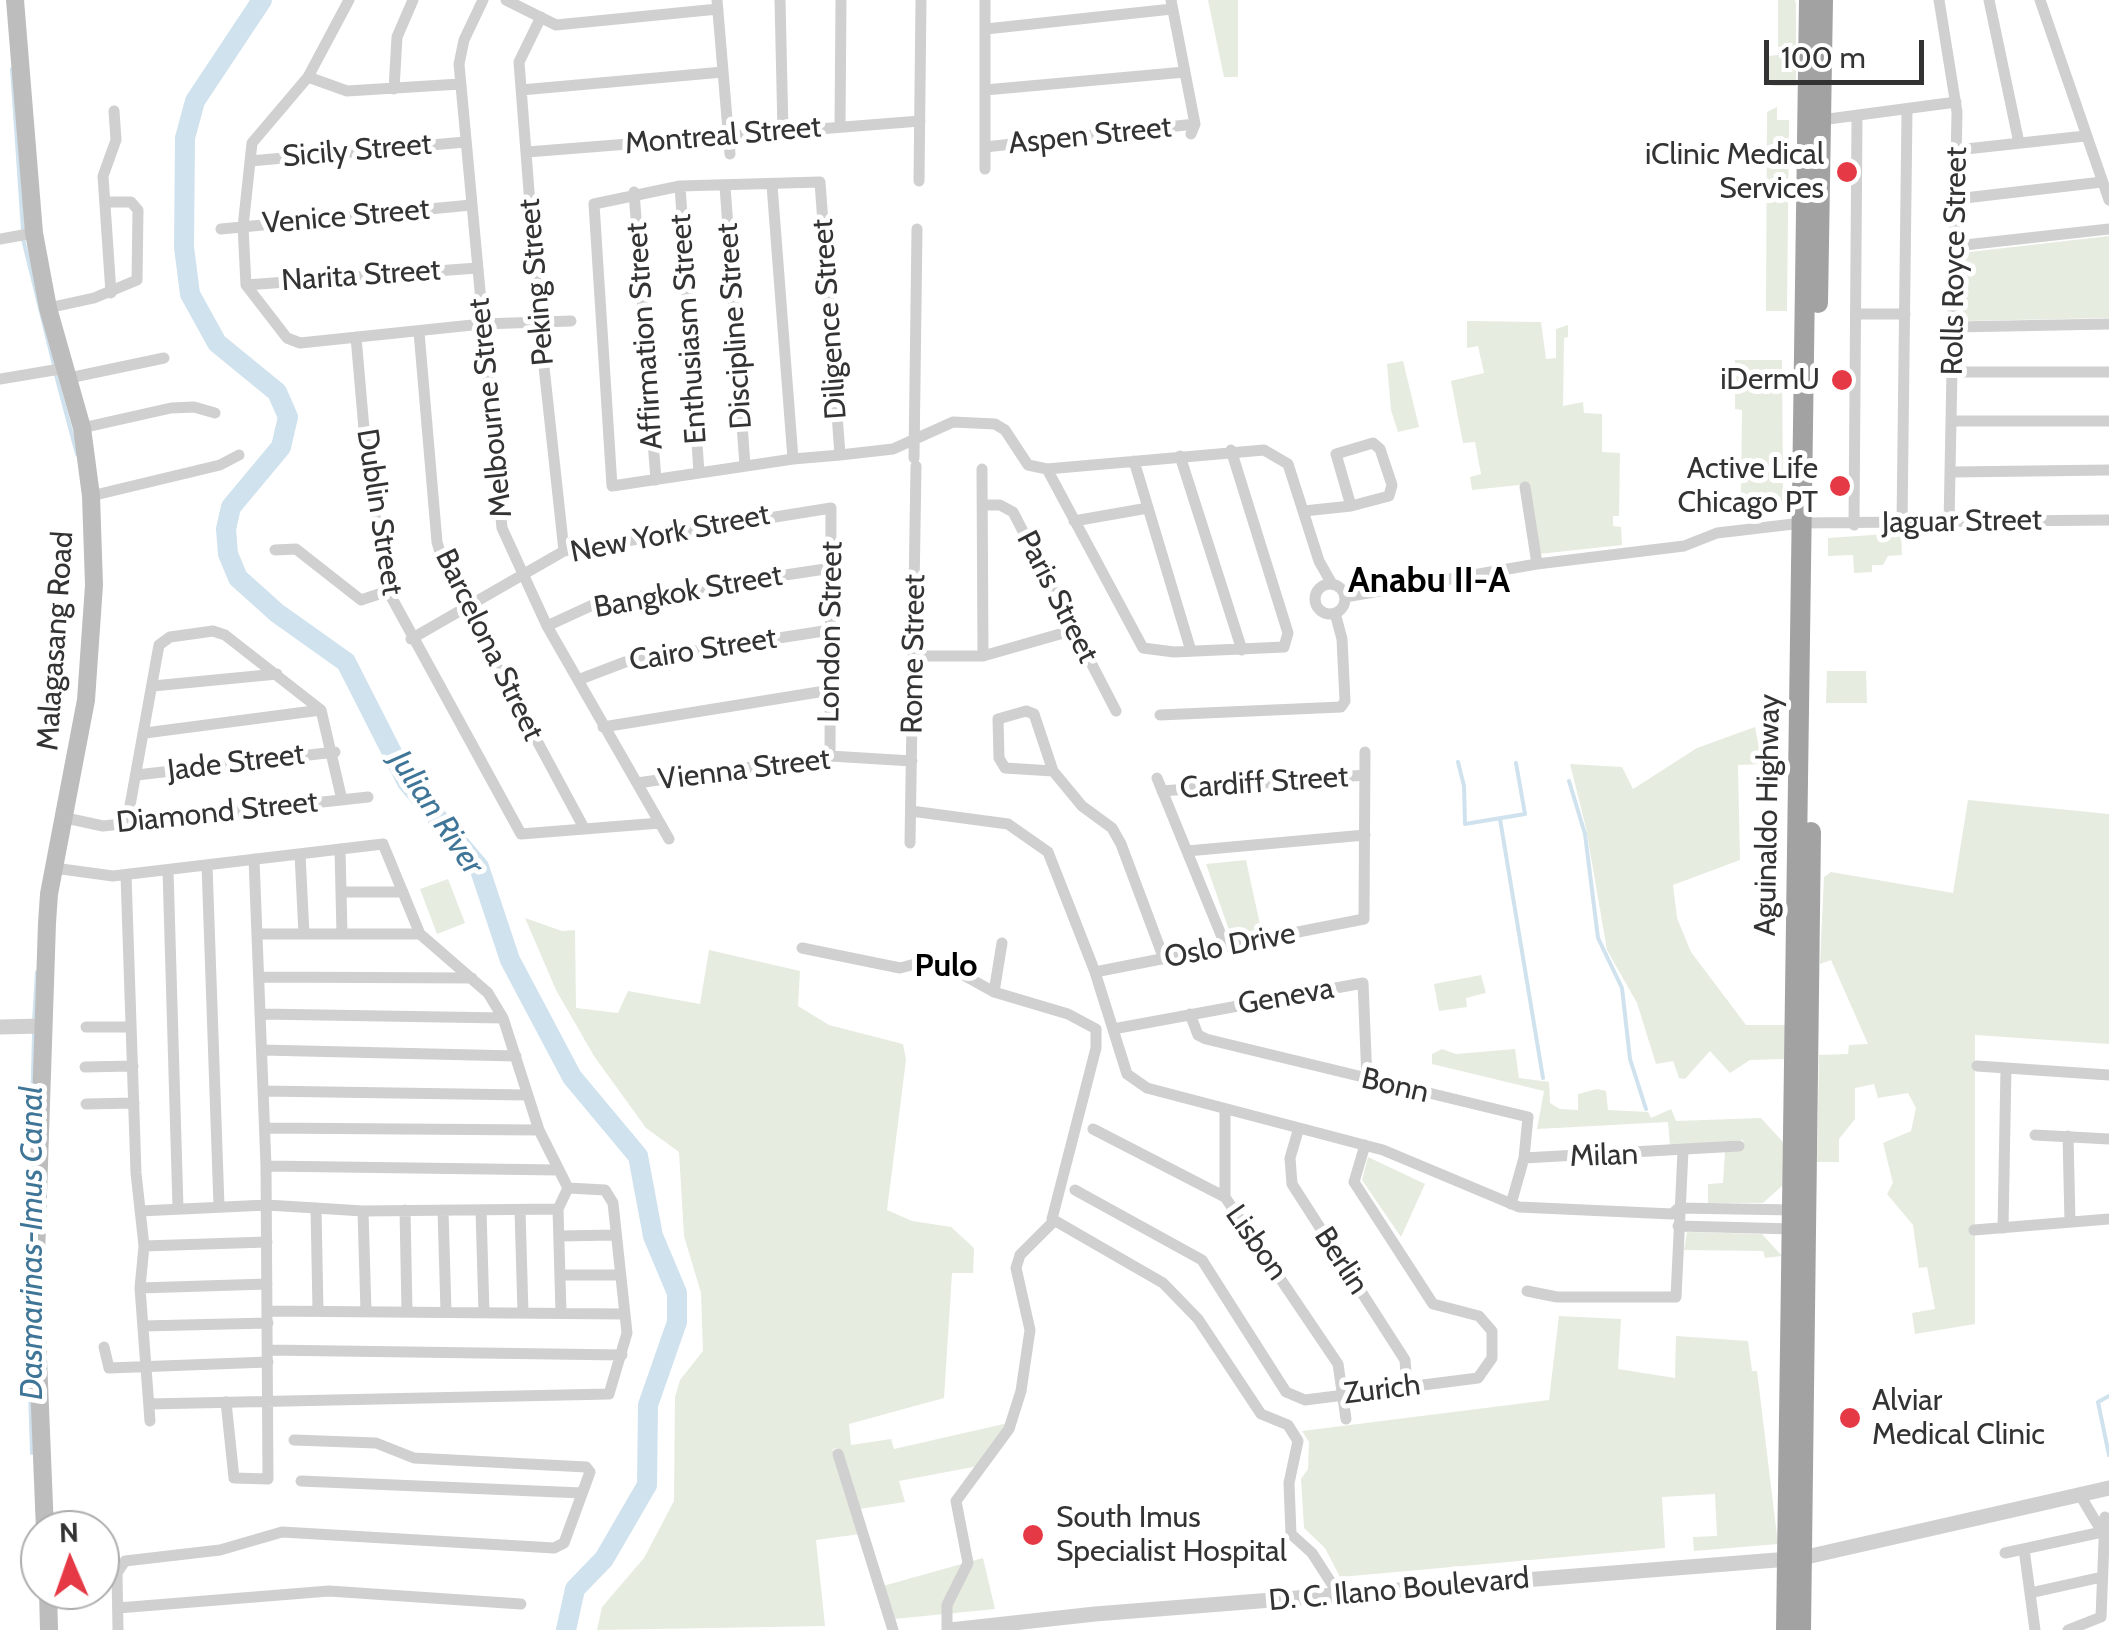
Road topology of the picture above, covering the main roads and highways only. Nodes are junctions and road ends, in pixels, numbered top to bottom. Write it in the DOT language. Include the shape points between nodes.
graph roads {
  1 [pos="15,0"];
  2 [pos="1808,0"];
  3 [pos="1823,0"];
  4 [pos="1809,523"];
  5 [pos="44,1510"];
  6 [pos="1795,1558"];
  7 [pos="1786,1630"];
  8 [pos="1800,1630"];
  1 -- 5 [label="main road, Malagasang Road" via="34,234 82,428 94,585 86,700 54,868 42,1026 35,1285"];
  2 -- 4 [label="highway, Aguinaldo Highway"];
  3 -- 4 [label="highway, Aguinaldo Highway"];
  4 -- 6 [label="highway, Aguinaldo Highway"];
  6 -- 7 [label="highway, Aguinaldo Highway"];
  6 -- 8 [label="highway, Aguinaldo Highway"];
}
